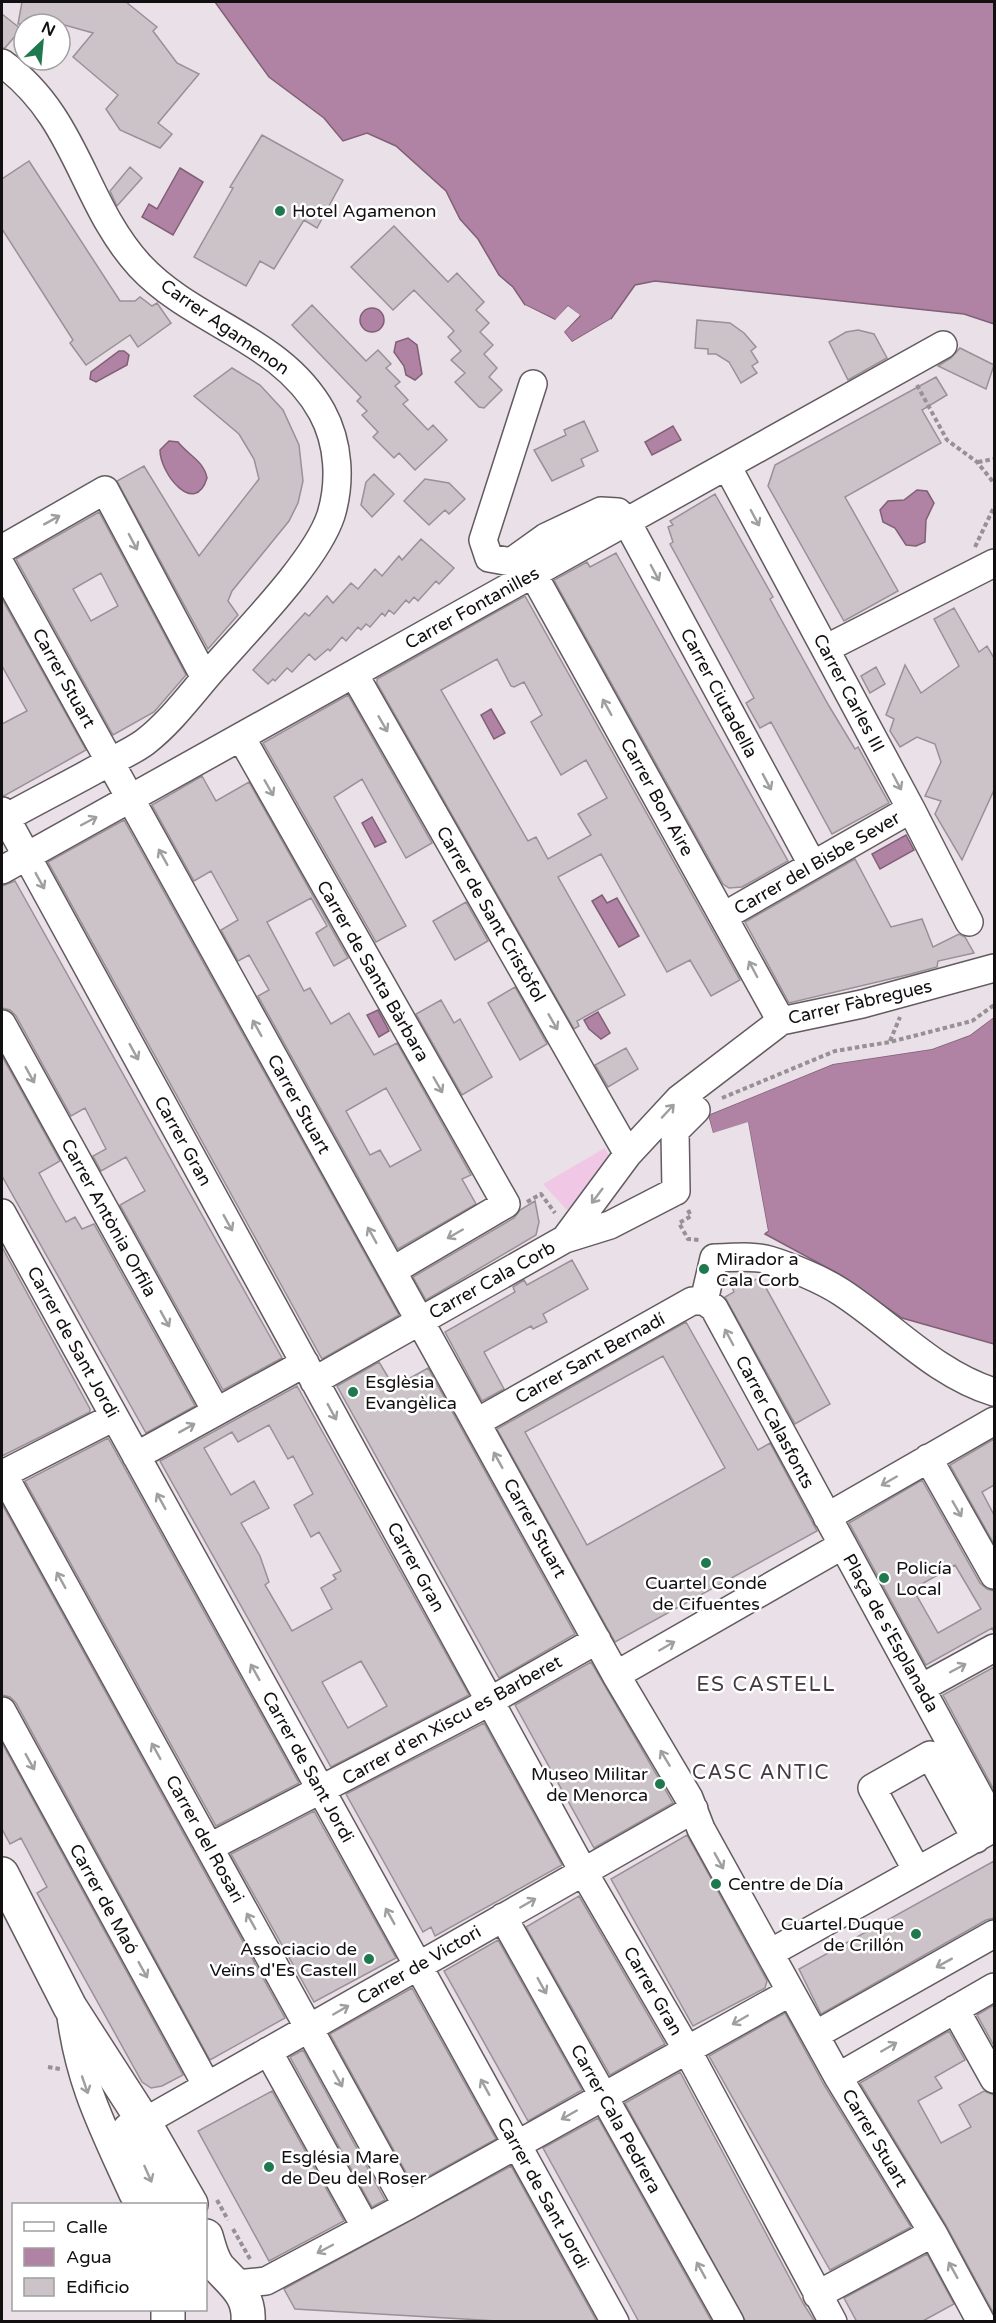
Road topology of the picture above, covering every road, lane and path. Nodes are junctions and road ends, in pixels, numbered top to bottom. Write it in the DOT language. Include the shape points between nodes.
graph roads {
  1 [pos="2,63"];
  2 [pos="943,345"];
  3 [pos="906,366"];
  4 [pos="533,384"];
  5 [pos="994,459"];
  6 [pos="977,462"];
  7 [pos="727,466"];
  8 [pos="994,483"];
  9 [pos="627,522"];
  10 [pos="2,549"];
  11 [pos="994,563"];
  12 [pos="2,567"];
  13 [pos="533,574"];
  14 [pos="825,649"];
  15 [pos="354,674"];
  16 [pos="205,678"];
  17 [pos="241,737"];
  18 [pos="145,742"];
  19 [pos="110,762"];
  20 [pos="128,794"];
  21 [pos="911,809"];
  22 [pos="3,816"];
  23 [pos="26,855"];
  24 [pos="812,864"];
  25 [pos="2,870"];
  26 [pos="724,916"];
  27 [pos="969,922"];
  28 [pos="994,968"];
  29 [pos="994,1005"];
  30 [pos="781,1021"];
  31 [pos="2,1024"];
  32 [pos="696,1110"];
  33 [pos="628,1154"];
  34 [pos="506,1204"];
  35 [pos="685,1206"];
  36 [pos="2,1213"];
  37 [pos="569,1234"];
  38 [pos="706,1241"];
  39 [pos="392,1271"];
  40 [pos="704,1301"];
  41 [pos="420,1321"];
  42 [pos="309,1372"];
  43 [pos="994,1392"];
  44 [pos="216,1411"];
  45 [pos="114,1417"];
  46 [pos="994,1421"];
  47 [pos="477,1422"];
  48 [pos="135,1456"];
  49 [pos="928,1458"];
  50 [pos="2,1473"];
  51 [pos="827,1517"];
  52 [pos="843,1545"];
  53 [pos="994,1575"];
  54 [pos="597,1640"];
  55 [pos="994,1648"];
  56 [pos="616,1675"];
  57 [pos="921,1688"];
  58 [pos="490,1702"];
  59 [pos="2,1711"];
  60 [pos="321,1791"];
  61 [pos="694,1809"];
  62 [pos="988,1830"];
  63 [pos="210,1848"];
  64 [pos="584,1871"];
  65 [pos="917,1871"];
  66 [pos="2,1874"];
  67 [pos="503,1917"];
  68 [pos="994,1934"];
  69 [pos="770,1953"];
  70 [pos="418,1966"];
  71 [pos="994,1987"];
  72 [pos="791,1992"];
  73 [pos="70,2007"];
  74 [pos="955,2009"];
  75 [pos="310,2027"];
  76 [pos="815,2035"];
  77 [pos="686,2048"];
  78 [pos="268,2051"];
  79 [pos="838,2077"];
  80 [pos="994,2079"];
  81 [pos="207,2086"];
  82 [pos="603,2095"];
  83 [pos="144,2122"];
  84 [pos="517,2145"];
  85 [pos="140,2203"];
  86 [pos="159,2203"];
  87 [pos="190,2203"];
  88 [pos="407,2206"];
  89 [pos="366,2228"];
  90 [pos="933,2233"];
  91 [pos="207,2239"];
  92 [pos="220,2272"];
  93 [pos="817,2295"];
  94 [pos="248,2322"];
  95 [pos="615,2322"];
  96 [pos="730,2322"];
  97 [pos="832,2322"];
  98 [pos="981,2322"];
  1 -- 16 [label="street, Carrer Agamenon" via="34,92 57,121 112,228 140,266 178,298 267,351 299,379 323,413 336,451 337,482 331,516 315,545 282,590"];
  2 -- 3 [label="street, Carrer Fontanilles"];
  3 -- 6 [label="path" via="947,440"];
  3 -- 7 [label="street, Carrer Fontanilles"];
  4 -- 9 [label="street" via="483,540 489,558 511,562 546,537 601,510 618,512"];
  5 -- 6 [label="path"];
  6 -- 8 [label="path"];
  7 -- 9 [label="street, Carrer Fontanilles"];
  7 -- 14 [label="street, Carrer Carles III, one-way"];
  9 -- 13 [label="street, Carrer Fontanilles"];
  9 -- 24 [label="street, Carrer Ciutadella, one-way"];
  10 -- 16 [label="street, one-way" via="105,490"];
  11 -- 14 [label="street"];
  12 -- 19 [label="street, Carrer Stuart"];
  13 -- 15 [label="street, Carrer Fontanilles"];
  26 -- 13 [label="street, Carrer Bon Aire, one-way"];
  14 -- 21 [label="street, Carrer Carles III, one-way"];
  15 -- 17 [label="street, Carrer Fontanilles"];
  15 -- 33 [label="street, Carrer de Sant Cristòfol, one-way"];
  16 -- 18 [label="street, Carrer Agamenon"];
  17 -- 20 [label="street, Carrer Fontanilles"];
  17 -- 34 [label="street, Carrer de Santa Bàrbara, one-way"];
  18 -- 19 [label="street, Carrer Agamenon"];
  18 -- 20 [label="street, Carrer Agamenon"];
  19 -- 20 [label="street, Carrer Stuart"];
  19 -- 22 [label="street"];
  23 -- 20 [label="street, Carrer Fontanilles, one-way"];
  39 -- 20 [label="street, Carrer Stuart, one-way"];
  21 -- 24 [label="street, Carrer del Bisbe Sever"];
  21 -- 27 [label="street, Carrer Carles III"];
  22 -- 23 [label="street, Carrer Gran"];
  23 -- 25 [label="street, Carrer Fontanilles"];
  23 -- 42 [label="street, Carrer Gran, one-way"];
  24 -- 26 [label="street, Carrer del Bisbe Sever"];
  30 -- 26 [label="street, Carrer Bon Aire, one-way"];
  28 -- 30 [label="street, Carrer Fàbregues" via="862,1004"];
  29 -- 32 [label="path" via="972,1021 835,1051"];
  33 -- 30 [label="street, Carrer Fàbregues, one-way" via="679,1099"];
  31 -- 44 [label="street, Carrer Antònia Orfila, one-way"];
  32 -- 35 [label="street" via="675,1131"];
  33 -- 37 [label="street, Carrer Fàbregues, one-way"];
  34 -- 37 [label="path" via="522,1205 541,1194"];
  34 -- 39 [label="street, one-way"];
  35 -- 37 [label="street, Carrer Cala Corb"];
  35 -- 38 [label="path" via="679,1223 688,1239"];
  36 -- 45 [label="street, Carrer de Sant Jordi"];
  37 -- 41 [label="street, Carrer Cala Corb"];
  39 -- 41 [label="street, Carrer Stuart"];
  40 -- 43 [label="street" via="714,1258 768,1259 840,1291 902,1340 976,1386"];
  40 -- 47 [label="street, Carrer Sant Bernadí" via="692,1300"];
  51 -- 40 [label="street, Carrer Calasfonts, one-way" via="714,1308"];
  41 -- 42 [label="street, Carrer Cala Corb"];
  41 -- 47 [label="street, Carrer Stuart"];
  42 -- 44 [label="street, Carrer Cala Corb"];
  42 -- 58 [label="street, Carrer Gran, one-way"];
  48 -- 44 [label="street, Carrer Cala Corb, one-way"];
  45 -- 48 [label="street, Carrer de Sant Jordi"];
  45 -- 50 [label="street"];
  46 -- 49 [label="street"];
  54 -- 47 [label="street, Carrer Stuart, one-way"];
  60 -- 48 [label="street, Carrer de Sant Jordi, one-way"];
  49 -- 51 [label="street, one-way"];
  49 -- 53 [label="street, one-way"];
  63 -- 50 [label="street, Carrer del Rosari, one-way"];
  51 -- 52 [label="street, Carrer Calasfonts"];
  56 -- 52 [label="street, Plaça de s'Esplanada, one-way"];
  52 -- 57 [label="street, Plaça de s'Esplanada"];
  54 -- 56 [label="street"];
  54 -- 58 [label="street, Carrer d'en Xiscu es Barberet"];
  57 -- 55 [label="street, one-way"];
  61 -- 56 [label="street, one-way"];
  57 -- 62 [label="street, Plaça de s'Esplanada"];
  58 -- 60 [label="street, Carrer d'en Xiscu es Barberet"];
  58 -- 64 [label="street, Carrer Gran"];
  59 -- 81 [label="street, Carrer de Maó, one-way"];
  60 -- 63 [label="street, Carrer d'en Xiscu es Barberet"];
  70 -- 60 [label="street, Carrer de Sant Jordi, one-way"];
  61 -- 64 [label="street, Carrer de Victori"];
  61 -- 69 [label="street, one-way"];
  62 -- 65 [label="street"];
  62 -- 65 [label="street" via="930,1755 920,1760 872,1788"];
  75 -- 63 [label="street, Carrer del Rosari, one-way"];
  67 -- 64 [label="street, Carrer de Victori, one-way"];
  64 -- 77 [label="street, Carrer Gran"];
  65 -- 69 [label="street"];
  66 -- 73 [label="main road"];
  67 -- 70 [label="street, Carrer de Victori"];
  67 -- 82 [label="street, Carrer Cala Pedrera, one-way"];
  68 -- 76 [label="street, one-way"];
  69 -- 72 [label="street, Carrer Stuart"];
  75 -- 70 [label="street, Carrer de Victori, one-way"];
  84 -- 70 [label="street, Carrer de Sant Jordi, one-way"];
  71 -- 74 [label="street"];
  72 -- 76 [label="street, Carrer Stuart"];
  72 -- 77 [label="street, one-way"];
  73 -- 83 [label="main road"];
  73 -- 85 [label="street, one-way" via="79,2067 90,2100"];
  73 -- 86 [label="main road, one-way"];
  79 -- 74 [label="street, one-way"];
  74 -- 80 [label="street"];
  75 -- 78 [label="street, Carrer de Victori"];
  75 -- 88 [label="street, Carrer del Rosari, one-way"];
  76 -- 79 [label="street, Carrer Stuart"];
  77 -- 82 [label="street"];
  77 -- 93 [label="street, Carrer Gran"];
  78 -- 81 [label="street, Carrer de Victori"];
  78 -- 89 [label="street"];
  79 -- 90 [label="street, Carrer Stuart"];
  81 -- 83 [label="street, Carrer de Victori"];
  82 -- 84 [label="street, one-way"];
  96 -- 82 [label="street, Carrer Cala Pedrera, one-way"];
  83 -- 87 [label="main road"];
  84 -- 88 [label="street"];
  84 -- 95 [label="street, Carrer de Sant Jordi"];
  88 -- 89 [label="street"];
  89 -- 92 [label="street, one-way" via="266,2281"];
  90 -- 93 [label="street"];
  98 -- 90 [label="street, Carrer Stuart, one-way"];
  91 -- 92 [label="main road"];
  92 -- 94 [label="main road" via="249,2309"];
  93 -- 97 [label="street, Carrer Gran"];
}
